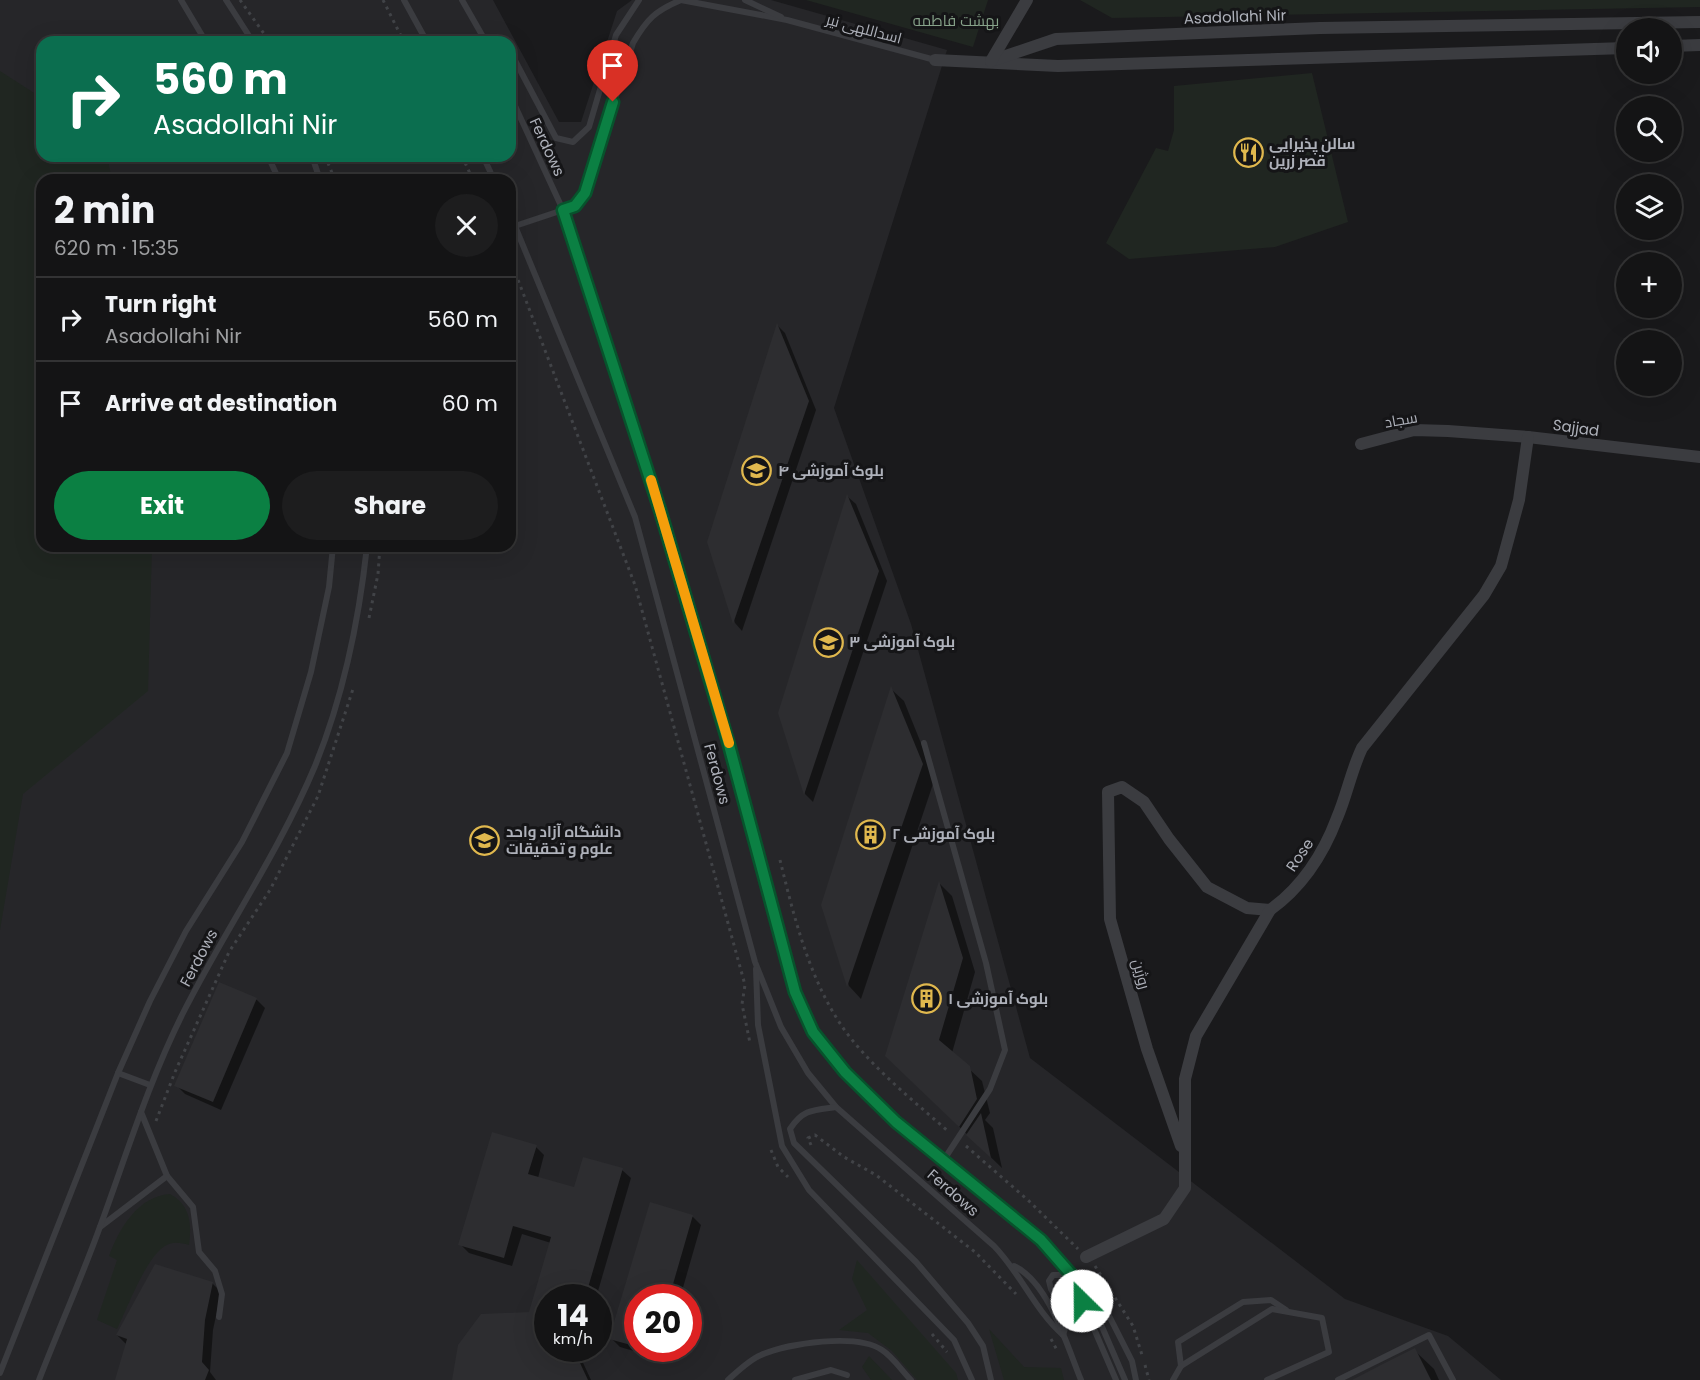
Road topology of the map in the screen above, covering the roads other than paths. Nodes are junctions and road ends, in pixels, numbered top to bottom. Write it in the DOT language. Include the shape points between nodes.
graph roads {
  1 [pos="181,0"];
  2 [pos="226,0"];
  3 [pos="404,0"];
  4 [pos="462,0"];
  5 [pos="639,0"];
  6 [pos="681,0"];
  7 [pos="745,0"];
  8 [pos="1027,0"];
  9 [pos="787,20"];
  10 [pos="1700,22"];
  11 [pos="202,36"];
  12 [pos="249,36"];
  13 [pos="424,36"];
  14 [pos="483,36"];
  15 [pos="1700,45"];
  16 [pos="1682,46"];
  17 [pos="1616,48"];
  18 [pos="935,60"];
  19 [pos="991,61"];
  20 [pos="516,62"];
  21 [pos="516,108"];
  22 [pos="563,210"];
  23 [pos="516,226"];
  24 [pos="516,228"];
  25 [pos="1528,437"];
  26 [pos="1361,444"];
  27 [pos="1700,457"];
  28 [pos="332,552"];
  29 [pos="366,552"];
  30 [pos="924,743"];
  31 [pos="1270,910"];
  32 [pos="755,962"];
  33 [pos="118,1074"];
  34 [pos="150,1085"];
  35 [pos="836,1107"];
  36 [pos="141,1112"];
  37 [pos="1185,1156"];
  38 [pos="943,1161"];
  39 [pos="167,1176"];
  40 [pos="100,1228"];
  41 [pos="1086,1257"];
  42 [pos="1013,1266"];
  43 [pos="1076,1280"];
  44 [pos="1289,1312"];
  45 [pos="219,1317"];
  46 [pos="1063,1335"];
  47 [pos="1181,1366"];
  48 [pos="0,1373"];
  49 [pos="848,1375"];
  50 [pos="39,1380"];
  51 [pos="728,1380"];
  52 [pos="795,1380"];
  53 [pos="911,1380"];
  54 [pos="972,1380"];
  55 [pos="991,1380"];
  56 [pos="1081,1380"];
  57 [pos="1116,1380"];
  58 [pos="1125,1380"];
  59 [pos="1136,1380"];
  60 [pos="1173,1380"];
  61 [pos="1266,1380"];
  62 [pos="1338,1380"];
  63 [pos="1453,1380"];
  1 -- 11 [label="lane"];
  2 -- 12 [label="lane"];
  3 -- 13 [label="lane"];
  4 -- 14 [label="lane"];
  5 -- 20 [label="lane" via="616,35 589,127 573,142 556,138"];
  6 -- 9 [label="lane"];
  6 -- 22 [label="lane" via="659,9 633,43 585,193 575,206"];
  7 -- 9 [label="lane"];
  8 -- 19 [label="street"];
  9 -- 18 [label="lane, اسداللهی نیر"];
  10 -- 19 [label="street, Asadollahi Nir" via="1320,28 1056,39"];
  15 -- 16 [label="street"];
  17 -- 19 [label="street, Asadollahi Nir" via="1058,66"];
  18 -- 19 [label="street, Asadollahi Nir"];
  21 -- 22 [label="lane, Ferdows"];
  22 -- 23 [label="lane"];
  22 -- 38 [label="lane, Ferdows" via="664,521 795,992 813,1032 845,1072"];
  24 -- 32 [label="lane, Ferdows" via="635,518"];
  25 -- 26 [label="street, Sajjad" via="1414,430"];
  25 -- 27 [label="street, Sajjad"];
  25 -- 31 [label="street, Rose" via="1519,500 1501,566 1484,595 1362,748 1338,818 1318,860 1288,897"];
  28 -- 33 [label="lane, Ferdows" via="311,672 287,753 242,842 186,931"];
  29 -- 34 [label="lane, Ferdows" via="362,593 342,679 315,765 267,864 183,1014"];
  30 -- 38 [label="lane" via="986,963 1005,1050 990,1089"];
  31 -- 37 [label="street, Rose" via="1196,1036 1185,1079"];
  31 -- 37 [label="street, روژین" via="1247,908 1208,886 1144,802 1122,788 1108,792 1110,919 1147,1049"];
  32 -- 35 [label="lane, Ferdows" via="781,1027 808,1072"];
  32 -- 54 [label="lane" via="758,1025 782,1146 790,1163 809,1190 954,1340"];
  33 -- 34 [label="lane"];
  33 -- 48 [label="lane, Ferdows"];
  34 -- 36 [label="lane, Ferdows"];
  35 -- 42 [label="lane, Ferdows"];
  35 -- 55 [label="lane" via="799,1116 790,1130 794,1143 916,1262 968,1323 983,1346"];
  36 -- 39 [label="lane"];
  36 -- 40 [label="lane, Ferdows"];
  37 -- 41 [label="street, Rose" via="1185,1188 1164,1219"];
  38 -- 43 [label="lane, Ferdows" via="1041,1240"];
  39 -- 40 [label="lane"];
  39 -- 45 [label="lane" via="193,1207 199,1252 215,1271 222,1294"];
  40 -- 50 [label="lane, Ferdows"];
  42 -- 46 [label="lane" via="1044,1318"];
  42 -- 46 [label="lane" via="1024,1271 1048,1301"];
  43 -- 46 [label="lane" via="1053,1275 1049,1281 1068,1319"];
  43 -- 57 [label="lane"];
  43 -- 58 [label="lane" via="1100,1320"];
  43 -- 59 [label="lane" via="1096,1290 1132,1361"];
  44 -- 47 [label="lane" via="1272,1308"];
  44 -- 47 [label="lane" via="1271,1300 1243,1302 1178,1342"];
  44 -- 61 [label="lane" via="1322,1318 1329,1352"];
  46 -- 56 [label="lane"];
  47 -- 60 [label="lane"];
  49 -- 52 [label="lane" via="831,1370"];
  51 -- 53 [label="lane" via="760,1355 838,1341 865,1343 882,1350"];
  62 -- 63 [label="lane" via="1429,1335"];
}
